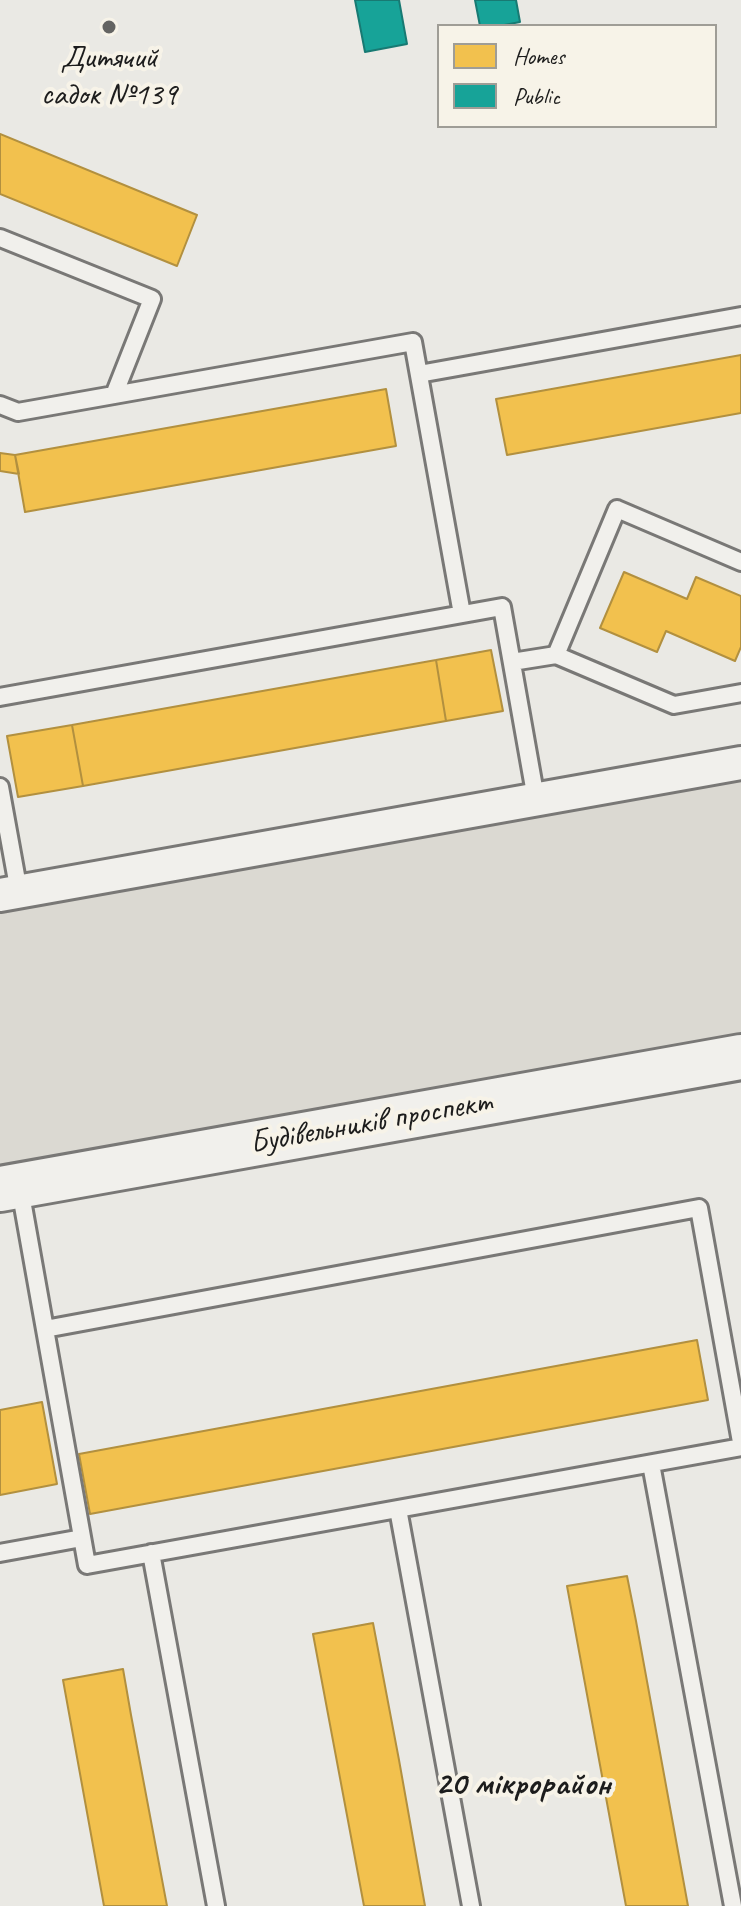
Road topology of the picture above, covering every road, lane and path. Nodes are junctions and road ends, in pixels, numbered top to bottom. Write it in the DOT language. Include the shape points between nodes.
graph roads {
  1 [pos="0,238"];
  2 [pos="741,316"];
  3 [pos="419,374"];
  4 [pos="114,395"];
  5 [pos="0,405"];
  6 [pos="741,562"];
  7 [pos="462,614"];
  8 [pos="556,655"];
  9 [pos="512,662"];
  10 [pos="741,693"];
  11 [pos="0,697"];
  12 [pos="741,763"];
  13 [pos="0,787"];
  14 [pos="536,799"];
  15 [pos="10,893"];
  16 [pos="741,1057"];
  17 [pos="10,1188"];
  18 [pos="45,1329"];
  19 [pos="741,1445"];
  20 [pos="651,1464"];
  21 [pos="398,1509"];
  22 [pos="82,1538"];
  23 [pos="0,1553"];
  24 [pos="151,1553"];
  25 [pos="216,1906"];
  26 [pos="471,1906"];
  27 [pos="733,1906"];
  1 -- 4 [label="lane" via="152,299"];
  2 -- 3 [label="lane"];
  3 -- 4 [label="lane" via="413,342"];
  3 -- 7 [label="lane"];
  4 -- 5 [label="lane" via="18,412"];
  6 -- 8 [label="lane" via="617,509"];
  7 -- 9 [label="lane" via="502,607"];
  7 -- 11 [label="lane"];
  8 -- 9 [label="lane"];
  8 -- 10 [label="lane" via="674,705"];
  9 -- 14 [label="lane"];
  12 -- 14 [label="street"];
  13 -- 15 [label="lane"];
  14 -- 15 [label="street"];
  16 -- 17 [label="main road, Будівельників проспект"];
  17 -- 18 [label="lane"];
  18 -- 19 [label="lane" via="699,1208"];
  18 -- 22 [label="lane"];
  19 -- 20 [label="lane"];
  20 -- 21 [label="lane"];
  20 -- 27 [label="lane"];
  21 -- 24 [label="lane"];
  21 -- 26 [label="lane"];
  22 -- 23 [label="lane"];
  22 -- 24 [label="lane" via="87,1565"];
  24 -- 25 [label="lane"];
}
